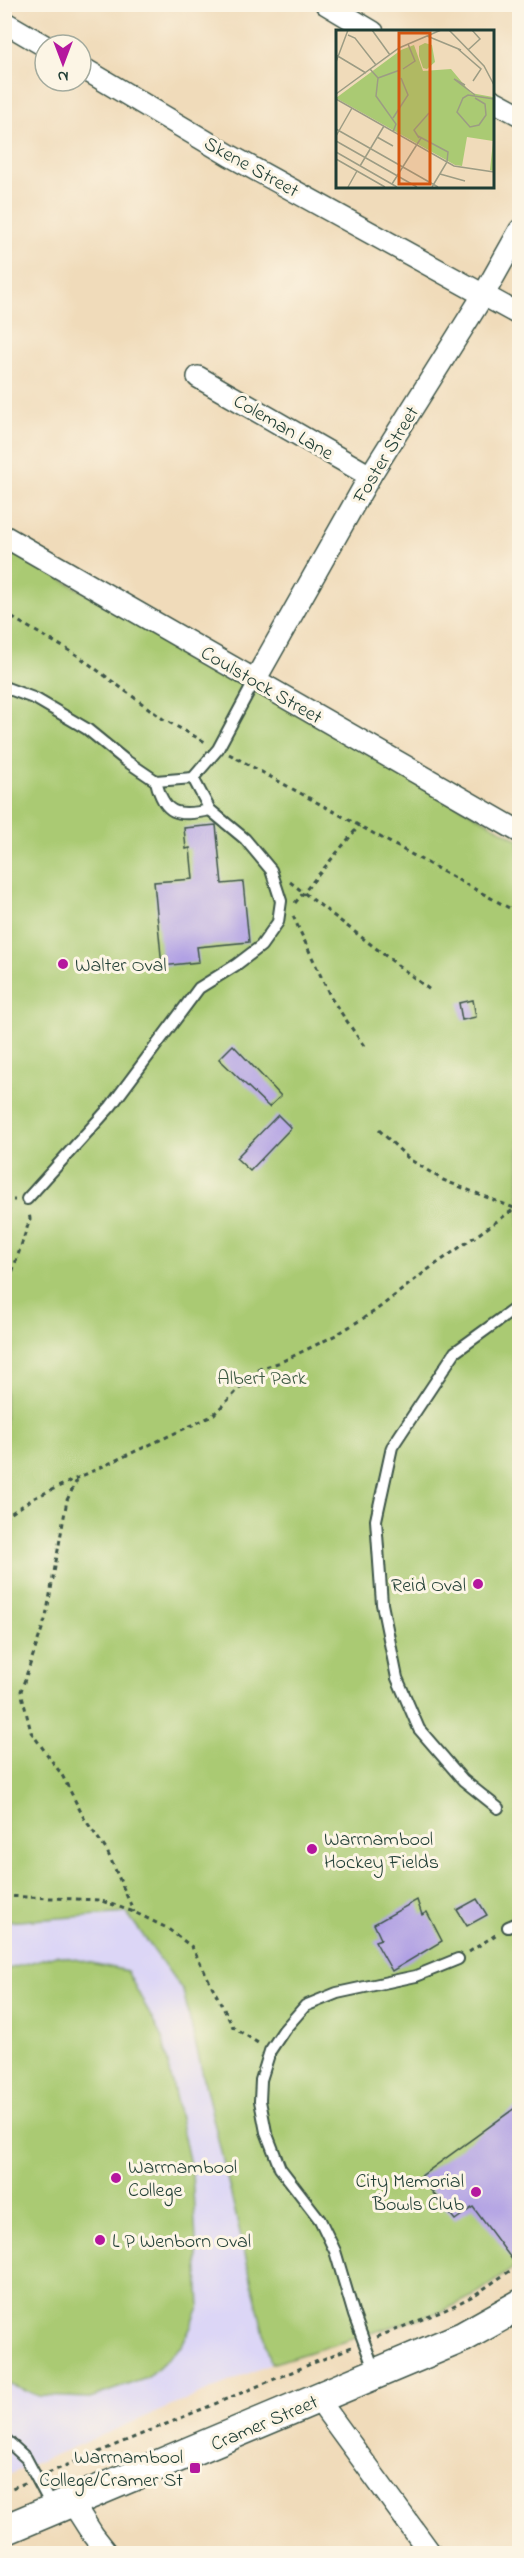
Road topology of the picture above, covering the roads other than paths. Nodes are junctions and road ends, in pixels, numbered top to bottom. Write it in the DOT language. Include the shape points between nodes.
graph roads {
  1 [pos="326,4"];
  2 [pos="4,22"];
  3 [pos="370,30"];
  4 [pos="33,39"];
  5 [pos="93,74"];
  6 [pos="494,101"];
  7 [pos="519,115"];
  8 [pos="519,230"];
  9 [pos="484,294"];
  10 [pos="519,315"];
  11 [pos="198,377"];
  12 [pos="370,476"];
  13 [pos="4,536"];
  14 [pos="255,680"];
  15 [pos="4,687"];
  16 [pos="193,778"];
  17 [pos="156,781"];
  18 [pos="210,810"];
  19 [pos="519,832"];
  20 [pos="27,1199"];
  21 [pos="519,1305"];
  22 [pos="498,1808"];
  23 [pos="519,1922"];
  24 [pos="508,1927"];
  25 [pos="458,1959"];
  26 [pos="519,2305"];
  27 [pos="376,2375"];
  28 [pos="320,2399"];
  29 [pos="4,2438"];
  30 [pos="62,2506"];
  31 [pos="4,2530"];
  32 [pos="108,2553"];
  33 [pos="431,2553"];
  1 -- 3 [label="street"];
  2 -- 4 [label="street"];
  5 -- 9 [label="street, Skene Street" via="229,154"];
  6 -- 7 [label="street"];
  8 -- 9 [label="street, Foster Street"];
  9 -- 10 [label="street, Skene Street"];
  9 -- 12 [label="street, Foster Street"];
  11 -- 12 [label="street, Coleman Lane"];
  12 -- 14 [label="street, Foster Street"];
  13 -- 14 [label="street, Coulstock Street"];
  14 -- 16 [label="lane" via="218,749"];
  14 -- 19 [label="street, Coulstock Street"];
  15 -- 17 [label="lane" via="36,699 87,729"];
  16 -- 17 [label="lane"];
  16 -- 18 [label="lane"];
  17 -- 18 [label="lane" via="167,808 178,814"];
  18 -- 20 [label="lane" via="245,839 271,870 281,901 278,922 261,946 199,988 111,1106"];
  21 -- 22 [label="lane" via="455,1352 392,1447 376,1520 382,1604 397,1678 419,1729 463,1780"];
  23 -- 24 [label="lane"];
  25 -- 27 [label="lane" via="416,1976 337,1993 305,2006 270,2051 261,2080 260,2101 266,2132 280,2168 320,2220 335,2251"];
  26 -- 27 [label="street, Cramer Street" via="463,2337"];
  27 -- 28 [label="street, Cramer Street"];
  28 -- 30 [label="street, Cramer Street"];
  28 -- 33 [label="street"];
  29 -- 30 [label="lane" via="26,2458 36,2478"];
  30 -- 31 [label="street, Cramer Street"];
  30 -- 32 [label="street"];
}
